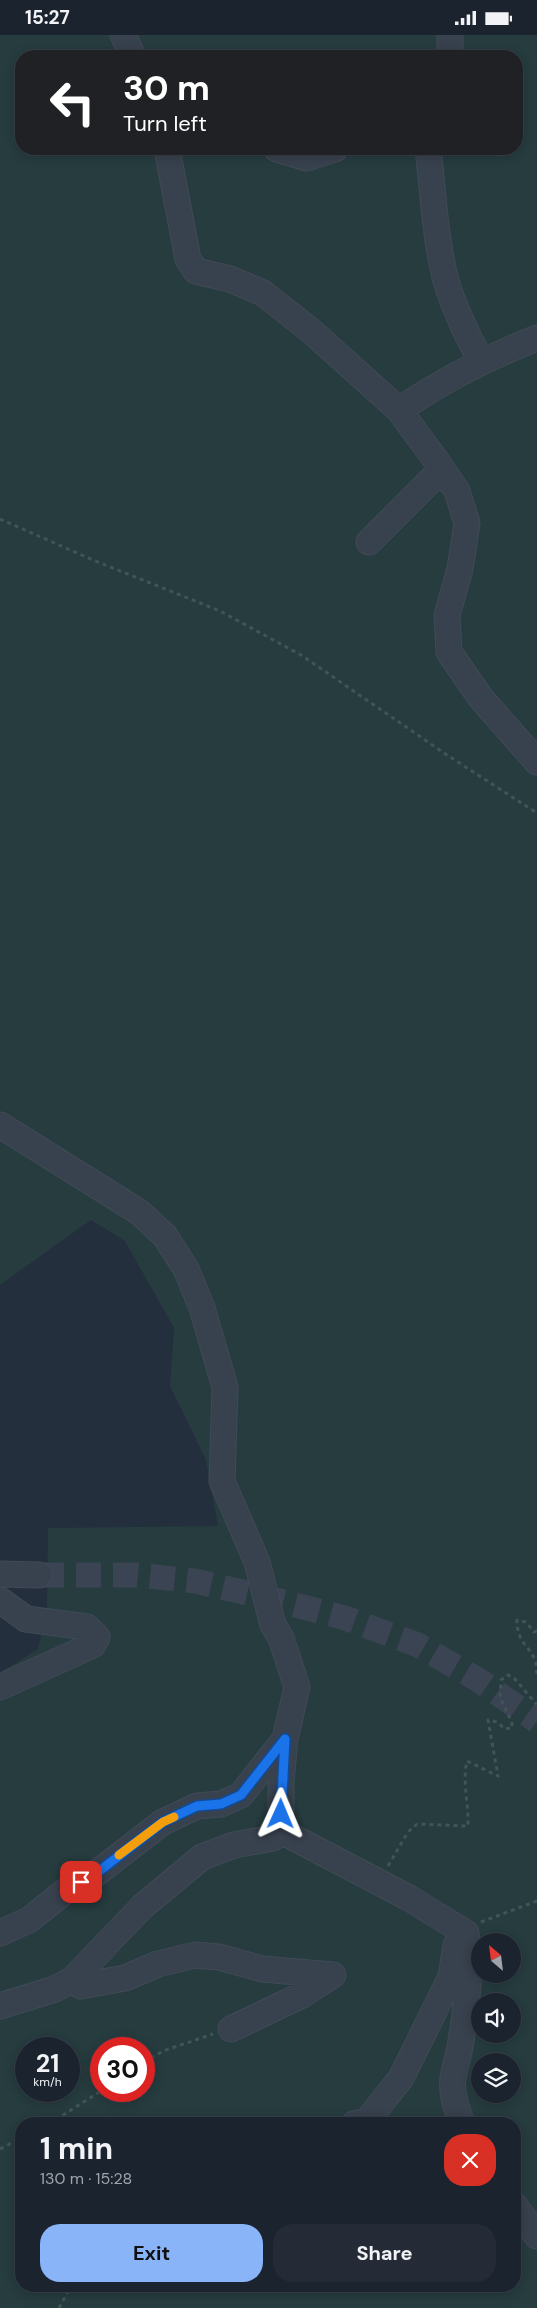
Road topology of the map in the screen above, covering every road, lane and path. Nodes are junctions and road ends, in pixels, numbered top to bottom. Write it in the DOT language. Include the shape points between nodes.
graph roads {
  1 [pos="123,35"];
  2 [pos="450,35"];
  3 [pos="130,50"];
  4 [pos="450,50"];
  5 [pos="168,155"];
  6 [pos="296,155"];
  7 [pos="316,155"];
  8 [pos="429,155"];
  9 [pos="537,338"];
  10 [pos="481,361"];
  11 [pos="399,410"];
  12 [pos="442,469"];
  13 [pos="0,519"];
  14 [pos="369,542"];
  15 [pos="537,762"];
  16 [pos="537,813"];
  17 [pos="0,1125"];
  18 [pos="2,1573"];
  19 [pos="39,1575"];
  20 [pos="0,1601"];
  21 [pos="537,1631"];
  22 [pos="537,1674"];
  23 [pos="0,1687"];
  24 [pos="537,1705"];
  25 [pos="285,1739"];
  26 [pos="281,1831"];
  27 [pos="376,1881"];
  28 [pos="537,1901"];
  29 [pos="458,1928"];
  30 [pos="0,1933"];
  31 [pos="73,1979"];
  32 [pos="0,2006"];
  33 [pos="231,2029"];
  34 [pos="155,2056"];
  35 [pos="90,2098"];
  36 [pos="60,2117"];
  37 [pos="370,2117"];
  38 [pos="460,2117"];
  39 [pos="15,2141"];
  40 [pos="0,2149"];
  41 [pos="521,2214"];
  42 [pos="537,2236"];
  43 [pos="68,2292"];
  44 [pos="59,2308"];
  1 -- 3 [label="street"];
  2 -- 4 [label="street"];
  5 -- 11 [label="street" via="188,259 196,271 230,279 263,293 310,330"];
  6 -- 7 [label="street" via="306,158"];
  8 -- 10 [label="street" via="445,277"];
  9 -- 10 [label="street"];
  10 -- 11 [label="street" via="438,383"];
  11 -- 12 [label="street"];
  12 -- 14 [label="street"];
  12 -- 15 [label="street" via="457,491 468,523 447,615 449,652 480,697"];
  13 -- 16 [label="path" via="220,611 301,655"];
  17 -- 25 [label="street" via="139,1212 166,1236 186,1269 202,1308 226,1387 222,1481 257,1562 273,1625 281,1638 297,1687"];
  18 -- 19 [label="street"];
  20 -- 23 [label="street" via="26,1619 87,1627 97,1637 93,1645"];
  21 -- 22 [label="path" via="518,1620 517,1630 535,1660"];
  24 -- 27 [label="path" via="515,1679 508,1675 501,1680 500,1697 512,1728 505,1729 488,1720 498,1776 466,1761 468,1826 417,1824 408,1832"];
  25 -- 26 [label="street"];
  25 -- 30 [label="street" via="241,1795 221,1804 197,1806 163,1822 29,1920"];
  26 -- 27 [label="street"];
  26 -- 31 [label="street" via="273,1838 234,1845 202,1857 143,1906"];
  27 -- 29 [label="street"];
  28 -- 29 [label="path"];
  29 -- 37 [label="street" via="451,1977 401,2078"];
  29 -- 38 [label="street" via="466,1933 470,1956 453,2079"];
  31 -- 32 [label="street" via="55,1989"];
  31 -- 33 [label="street" via="81,1987 125,1978 158,1964 195,1955 220,1957 262,1969 333,1975 302,1995"];
  33 -- 34 [label="path"];
  35 -- 36 [label="path"];
  39 -- 40 [label="path"];
  41 -- 42 [label="street"];
  43 -- 44 [label="path"];
}
